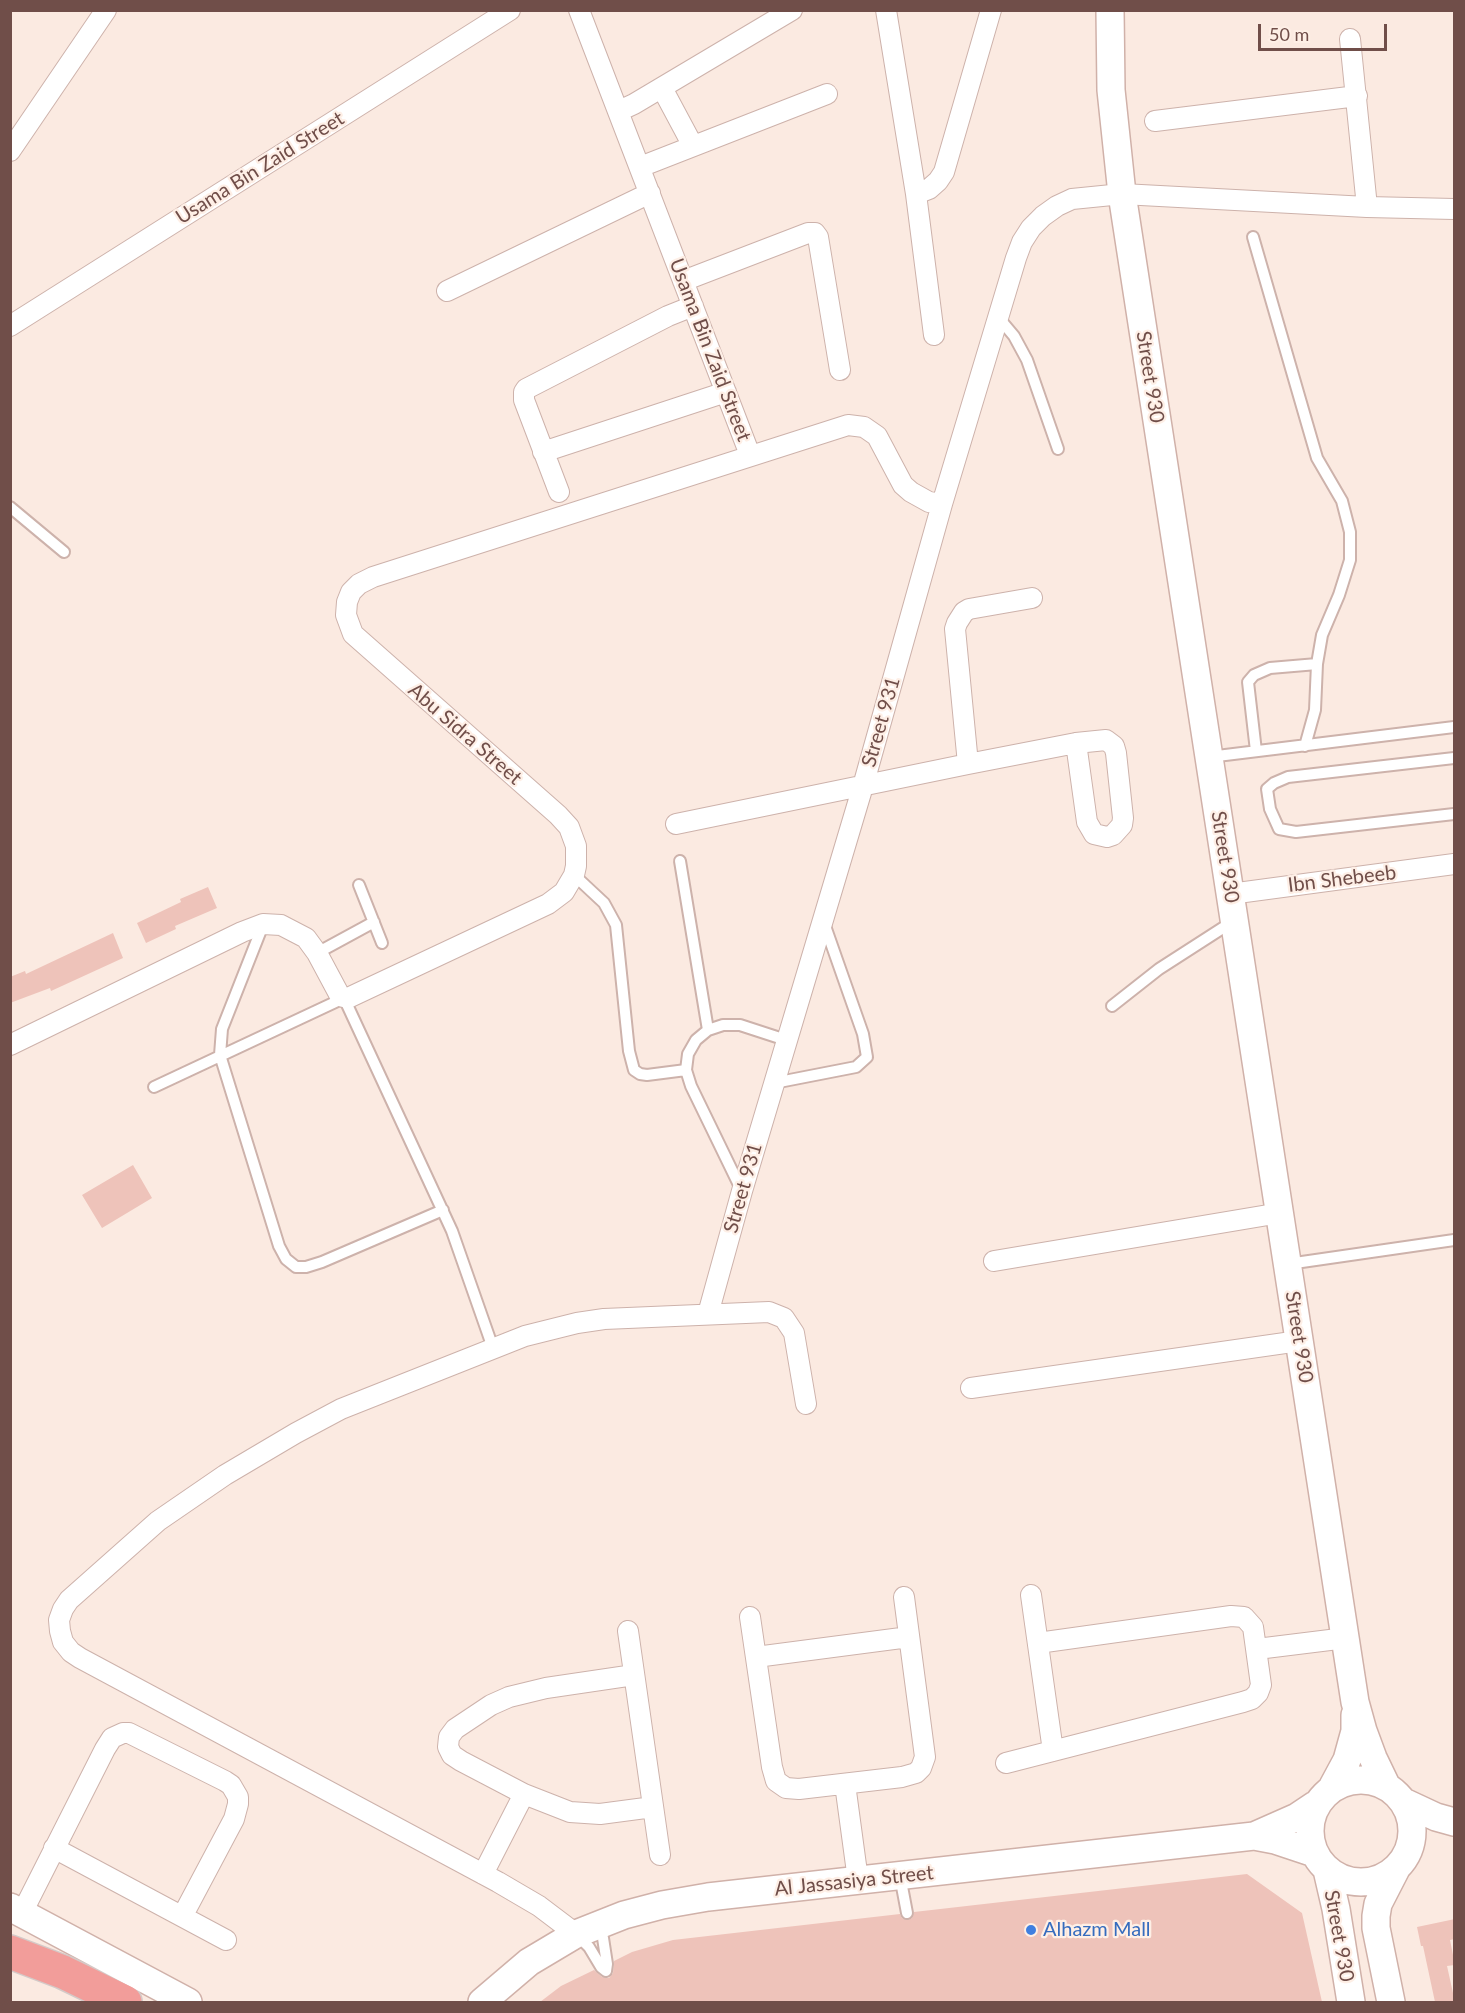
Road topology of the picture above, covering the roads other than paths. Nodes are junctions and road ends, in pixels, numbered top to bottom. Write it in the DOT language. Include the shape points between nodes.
graph roads {
  1 [pos="106,10"];
  2 [pos="510,10"];
  3 [pos="579,10"];
  4 [pos="792,10"];
  5 [pos="886,10"];
  6 [pos="991,10"];
  7 [pos="1110,10"];
  8 [pos="487,17"];
  9 [pos="1350,39"];
  10 [pos="662,88"];
  11 [pos="827,94"];
  12 [pos="1357,96"];
  13 [pos="619,111"];
  14 [pos="1155,121"];
  15 [pos="693,146"];
  16 [pos="10,151"];
  17 [pos="640,167"];
  18 [pos="650,193"];
  19 [pos="916,194"];
  20 [pos="1122,194"];
  21 [pos="1367,207"];
  22 [pos="1455,209"];
  23 [pos="1253,237"];
  24 [pos="683,281"];
  25 [pos="447,291"];
  26 [pos="693,306"];
  27 [pos="999,317"];
  28 [pos="10,326"];
  29 [pos="934,335"];
  30 [pos="840,370"];
  31 [pos="726,392"];
  32 [pos="1058,449"];
  33 [pos="543,452"];
  34 [pos="750,455"];
  35 [pos="559,492"];
  36 [pos="942,504"];
  37 [pos="10,507"];
  38 [pos="64,552"];
  39 [pos="1032,598"];
  40 [pos="1317,664"];
  41 [pos="1455,727"];
  42 [pos="1076,743"];
  43 [pos="1305,746"];
  44 [pos="1256,751"];
  45 [pos="1209,757"];
  46 [pos="1455,758"];
  47 [pos="968,764"];
  48 [pos="863,786"];
  49 [pos="1455,814"];
  50 [pos="676,824"];
  51 [pos="680,861"];
  52 [pos="1455,864"];
  53 [pos="574,875"];
  54 [pos="359,885"];
  55 [pos="1230,894"];
  56 [pos="823,920"];
  57 [pos="1234,921"];
  58 [pos="374,922"];
  59 [pos="263,924"];
  60 [pos="382,943"];
  61 [pos="316,953"];
  62 [pos="344,998"];
  63 [pos="1112,1006"];
  64 [pos="708,1030"];
  65 [pos="786,1040"];
  66 [pos="10,1045"];
  67 [pos="220,1055"];
  68 [pos="686,1070"];
  69 [pos="774,1083"];
  70 [pos="154,1088"];
  71 [pos="742,1191"];
  72 [pos="442,1210"];
  73 [pos="1280,1213"];
  74 [pos="1455,1240"];
  75 [pos="994,1261"];
  76 [pos="1288,1264"];
  77 [pos="708,1314"];
  78 [pos="1299,1341"];
  79 [pos="493,1348"];
  80 [pos="971,1388"];
  81 [pos="807,1404"];
  82 [pos="1031,1595"];
  83 [pos="904,1597"];
  84 [pos="750,1617"];
  85 [pos="628,1631"];
  86 [pos="909,1637"];
  87 [pos="1346,1638"];
  88 [pos="1038,1643"];
  89 [pos="1257,1649"];
  90 [pos="756,1657"];
  91 [pos="634,1675"];
  92 [pos="1355,1702"];
  93 [pos="1053,1751"];
  94 [pos="1006,1763"];
  95 [pos="845,1784"];
  96 [pos="1386,1785"];
  97 [pos="1333,1786"];
  98 [pos="524,1794"];
  99 [pos="1406,1803"];
  100 [pos="1315,1805"];
  101 [pos="653,1807"];
  102 [pos="1455,1822"];
  103 [pos="1455,1828"];
  104 [pos="1254,1836"];
  105 [pos="54,1848"];
  106 [pos="660,1855"];
  107 [pos="1403,1859"];
  108 [pos="1320,1861"];
  109 [pos="483,1874"];
  110 [pos="900,1876"];
  111 [pos="858,1880"];
  112 [pos="16,1910"];
  113 [pos="907,1913"];
  114 [pos="183,1916"];
  115 [pos="588,1929"];
  116 [pos="226,1940"];
  117 [pos="10,1952"];
  118 [pos="10,1961"];
  119 [pos="88,2002"];
  120 [pos="125,2002"];
  121 [pos="188,2002"];
  122 [pos="482,2002"];
  123 [pos="1351,2002"];
  124 [pos="1391,2002"];
  1 -- 16 [label="street"];
  2 -- 8 [label="street, Usama Bin Zaid Street"];
  3 -- 13 [label="street, Usama Bin Zaid Street"];
  4 -- 10 [label="street"];
  5 -- 19 [label="street"];
  6 -- 19 [label="street" via="944,172 929,189"];
  7 -- 20 [label="street, Street 930" via="1111,90"];
  8 -- 28 [label="street, Usama Bin Zaid Street"];
  9 -- 12 [label="street"];
  10 -- 13 [label="street"];
  10 -- 15 [label="street"];
  11 -- 15 [label="street"];
  12 -- 14 [label="street"];
  12 -- 21 [label="street"];
  13 -- 17 [label="street, Usama Bin Zaid Street"];
  15 -- 17 [label="street"];
  17 -- 18 [label="street, Usama Bin Zaid Street"];
  18 -- 24 [label="street, Usama Bin Zaid Street"];
  18 -- 25 [label="street"];
  19 -- 29 [label="street"];
  20 -- 21 [label="street, Street 931"];
  20 -- 27 [label="street, Street 931" via="1072,199 1043,216 1022,242"];
  20 -- 45 [label="street, Street 930"];
  21 -- 22 [label="street, Street 931"];
  23 -- 40 [label="lane" via="1317,458 1342,501 1350,532 1350,560 1322,634"];
  24 -- 26 [label="street, Usama Bin Zaid Street"];
  24 -- 30 [label="street" via="815,233"];
  26 -- 31 [label="street, Usama Bin Zaid Street"];
  26 -- 33 [label="street" via="526,389 524,400"];
  27 -- 32 [label="lane" via="1027,360"];
  27 -- 36 [label="street, Street 931"];
  31 -- 33 [label="street"];
  31 -- 34 [label="street, Usama Bin Zaid Street"];
  33 -- 35 [label="street"];
  34 -- 36 [label="street, Abu Sidra Street" via="848,424 864,427 877,436 910,492"];
  34 -- 53 [label="street, Abu Sidra Street" via="373,577 351,592 346,615 353,634 569,827 577,856"];
  36 -- 48 [label="street, Street 931"];
  37 -- 38 [label="lane"];
  39 -- 47 [label="street" via="969,609 957,623"];
  40 -- 43 [label="lane" via="1315,710"];
  40 -- 44 [label="lane" via="1270,668 1248,682"];
  41 -- 43 [label="lane"];
  42 -- 42 [label="street" via="1106,740 1114,746 1123,818 1113,835 1094,834 1087,822"];
  42 -- 47 [label="street"];
  43 -- 44 [label="lane"];
  44 -- 45 [label="lane"];
  45 -- 55 [label="street, Street 930"];
  46 -- 49 [label="lane" via="1288,777 1267,789 1279,829 1296,832"];
  47 -- 48 [label="street"];
  48 -- 50 [label="street"];
  48 -- 56 [label="street, Street 931"];
  51 -- 64 [label="lane"];
  52 -- 55 [label="street, Ibn Shebeeb"];
  53 -- 62 [label="street" via="564,892 548,904"];
  53 -- 68 [label="lane" via="604,903 616,925 634,1070 647,1075"];
  54 -- 58 [label="lane"];
  55 -- 57 [label="street, Street 930"];
  56 -- 65 [label="street, Street 931"];
  56 -- 69 [label="lane" via="863,1034 867,1057 856,1067"];
  57 -- 63 [label="lane" via="1159,969"];
  57 -- 73 [label="street, Street 930"];
  58 -- 60 [label="lane"];
  58 -- 61 [label="lane"];
  59 -- 61 [label="street" via="290,928 306,938"];
  59 -- 66 [label="street"];
  59 -- 67 [label="lane" via="222,1029"];
  61 -- 62 [label="street"];
  62 -- 67 [label="lane"];
  62 -- 72 [label="lane"];
  64 -- 65 [label="lane" via="723,1024 740,1025"];
  64 -- 68 [label="lane" via="688,1054"];
  65 -- 69 [label="street, Street 931"];
  67 -- 70 [label="lane"];
  67 -- 72 [label="lane" via="279,1246 285,1259 296,1267 322,1262"];
  68 -- 71 [label="lane"];
  69 -- 71 [label="street, Street 931"];
  71 -- 77 [label="street, Street 931"];
  72 -- 79 [label="lane"];
  73 -- 75 [label="street"];
  73 -- 76 [label="street, Street 930"];
  74 -- 76 [label="lane"];
  76 -- 78 [label="street, Street 930"];
  77 -- 79 [label="street" via="577,1323"];
  77 -- 81 [label="street" via="769,1311 784,1318 794,1333"];
  78 -- 80 [label="street"];
  78 -- 87 [label="street, Street 930"];
  79 -- 109 [label="street" via="333,1413 225,1475 158,1521 69,1599 59,1620 63,1642 80,1658"];
  82 -- 88 [label="street"];
  83 -- 86 [label="street"];
  84 -- 90 [label="street"];
  85 -- 91 [label="street"];
  86 -- 90 [label="street"];
  86 -- 95 [label="street" via="924,1763 910,1776"];
  87 -- 89 [label="street"];
  87 -- 92 [label="street, Street 930"];
  88 -- 89 [label="street" via="1238,1616 1250,1621"];
  88 -- 93 [label="street"];
  89 -- 93 [label="street" via="1261,1685 1252,1699"];
  90 -- 95 [label="street" via="776,1781 793,1789"];
  91 -- 98 [label="street" via="509,1697 455,1729 449,1737 452,1755"];
  91 -- 101 [label="street"];
  92 -- 96 [label="street, Street 930"];
  92 -- 97 [label="street, Street 930" via="1355,1731 1347,1760"];
  93 -- 94 [label="street"];
  95 -- 111 [label="street"];
  96 -- 97 [label="street" via="1360,1778"];
  96 -- 99 [label="street"];
  97 -- 100 [label="street"];
  98 -- 101 [label="street" via="580,1815"];
  98 -- 109 [label="street"];
  99 -- 102 [label="street"];
  99 -- 107 [label="street" via="1413,1827"];
  100 -- 104 [label="street, Al Jassasiya Street"];
  100 -- 108 [label="street" via="1308,1829"];
  101 -- 106 [label="street"];
  103 -- 107 [label="street" via="1437,1834"];
  104 -- 108 [label="street, Al Jassasiya Street" via="1275,1840"];
  104 -- 110 [label="street, Al Jassasiya Street"];
  105 -- 112 [label="street"];
  105 -- 114 [label="street"];
  105 -- 114 [label="street" via="105,1749 117,1735 135,1735 225,1780 238,1797 237,1811"];
  107 -- 108 [label="street" via="1382,1878 1363,1882 1343,1879"];
  107 -- 124 [label="street, Street 930" via="1378,1904 1376,1916"];
  108 -- 123 [label="street, Street 930" via="1336,1909"];
  109 -- 115 [label="street"];
  110 -- 111 [label="street, Al Jassasiya Street"];
  110 -- 113 [label="lane"];
  111 -- 115 [label="street, Al Jassasiya Street" via="685,1901 624,1915"];
  112 -- 121 [label="street"];
  114 -- 116 [label="street"];
  115 -- 122 [label="street, Al Jassasiya Street" via="530,1962"];
  117 -- 120 [label="highway"];
  118 -- 119 [label="highway"];
}
